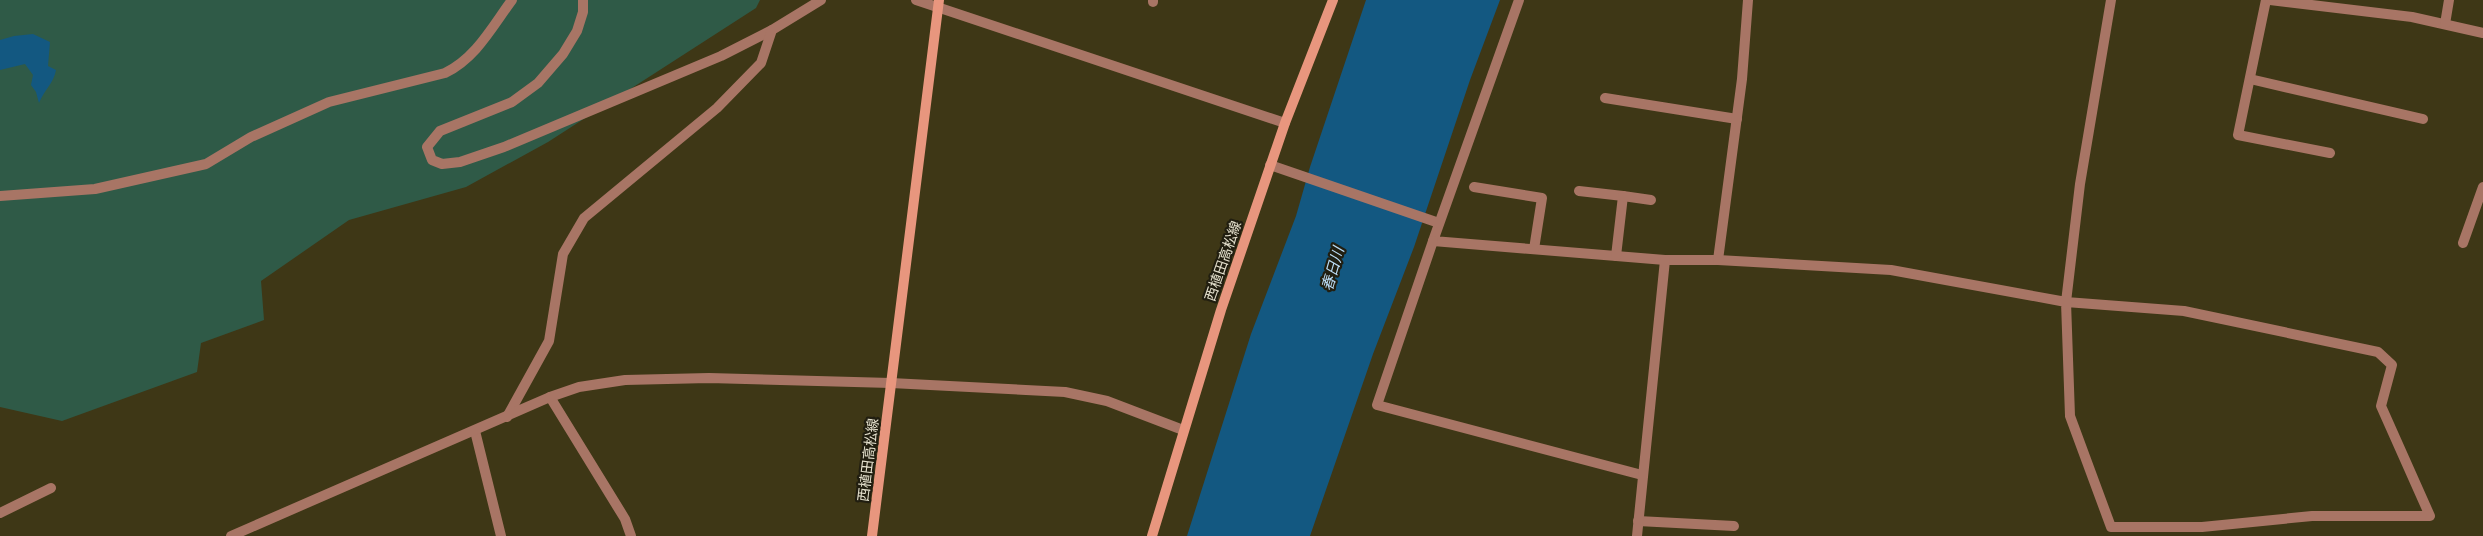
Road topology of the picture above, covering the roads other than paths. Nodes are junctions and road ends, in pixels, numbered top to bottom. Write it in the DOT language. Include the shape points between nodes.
graph roads {
  1 [pos="512,0"];
  2 [pos="583,0"];
  3 [pos="820,0"];
  4 [pos="916,0"];
  5 [pos="1334,0"];
  6 [pos="1519,0"];
  7 [pos="1748,0"];
  8 [pos="2111,0"];
  9 [pos="2268,0"];
  10 [pos="2450,0"];
  11 [pos="938,3"];
  12 [pos="2445,24"];
  13 [pos="772,30"];
  14 [pos="2483,33"];
  15 [pos="2250,79"];
  16 [pos="1605,98"];
  17 [pos="2423,118"];
  18 [pos="1737,119"];
  19 [pos="1285,123"];
  20 [pos="2330,153"];
  21 [pos="1270,165"];
  22 [pos="1474,187"];
  23 [pos="2483,187"];
  24 [pos="1579,191"];
  25 [pos="0,196"];
  26 [pos="1623,196"];
  27 [pos="1651,200"];
  28 [pos="1439,223"];
  29 [pos="1433,241"];
  30 [pos="2463,244"];
  31 [pos="1534,249"];
  32 [pos="1616,256"];
  33 [pos="1665,260"];
  34 [pos="1718,260"];
  35 [pos="2066,302"];
  36 [pos="890,383"];
  37 [pos="550,397"];
  38 [pos="507,417"];
  39 [pos="1184,430"];
  40 [pos="475,431"];
  41 [pos="1642,475"];
  42 [pos="51,488"];
  43 [pos="0,512"];
  44 [pos="1638,521"];
  45 [pos="1734,526"];
  46 [pos="231,536"];
  47 [pos="501,536"];
  48 [pos="631,536"];
  49 [pos="872,536"];
  50 [pos="1152,536"];
  51 [pos="1637,536"];
  1 -- 25 [label="street" via="469,57 446,73 329,102 251,137 206,164 95,189"];
  2 -- 13 [label="street" via="578,31 538,83 512,102 440,131 427,147 432,160 442,164 460,162 504,147 721,56"];
  3 -- 13 [label="street"];
  4 -- 11 [label="street"];
  5 -- 19 [label="main road, 西植田高松線"];
  6 -- 28 [label="street"];
  7 -- 18 [label="street"];
  8 -- 35 [label="street" via="2080,184"];
  9 -- 12 [label="street" via="2412,16"];
  9 -- 15 [label="street"];
  10 -- 12 [label="street"];
  11 -- 19 [label="street"];
  11 -- 36 [label="main road, 西植田高松線"];
  12 -- 14 [label="street"];
  13 -- 38 [label="street" via="761,64 717,108 584,218 563,254 549,341"];
  15 -- 17 [label="street"];
  15 -- 20 [label="street" via="2238,135"];
  16 -- 18 [label="street"];
  18 -- 34 [label="street"];
  19 -- 21 [label="main road, 西植田高松線"];
  21 -- 28 [label="street"];
  21 -- 39 [label="main road, 西植田高松線"];
  22 -- 31 [label="street" via="1542,198"];
  23 -- 30 [label="street"];
  24 -- 26 [label="street"];
  26 -- 27 [label="street"];
  26 -- 32 [label="street"];
  28 -- 29 [label="street"];
  29 -- 31 [label="street"];
  29 -- 41 [label="street" via="1377,404"];
  31 -- 32 [label="street"];
  32 -- 33 [label="street"];
  33 -- 34 [label="street"];
  33 -- 41 [label="street"];
  34 -- 35 [label="street" via="1891,270"];
  35 -- 35 [label="street" via="2070,416 2112,527 2202,527 2312,516 2430,516 2381,406 2392,365 2378,352 2184,311"];
  36 -- 37 [label="street" via="710,378 625,380 579,387"];
  36 -- 39 [label="street" via="1065,392 1107,402"];
  36 -- 49 [label="main road, 西植田高松線"];
  37 -- 38 [label="street"];
  37 -- 48 [label="street" via="625,519"];
  38 -- 40 [label="street"];
  39 -- 50 [label="main road, 西植田高松線"];
  40 -- 46 [label="street"];
  40 -- 47 [label="street"];
  41 -- 44 [label="street"];
  42 -- 43 [label="street"];
  44 -- 45 [label="street"];
  44 -- 51 [label="street"];
}
